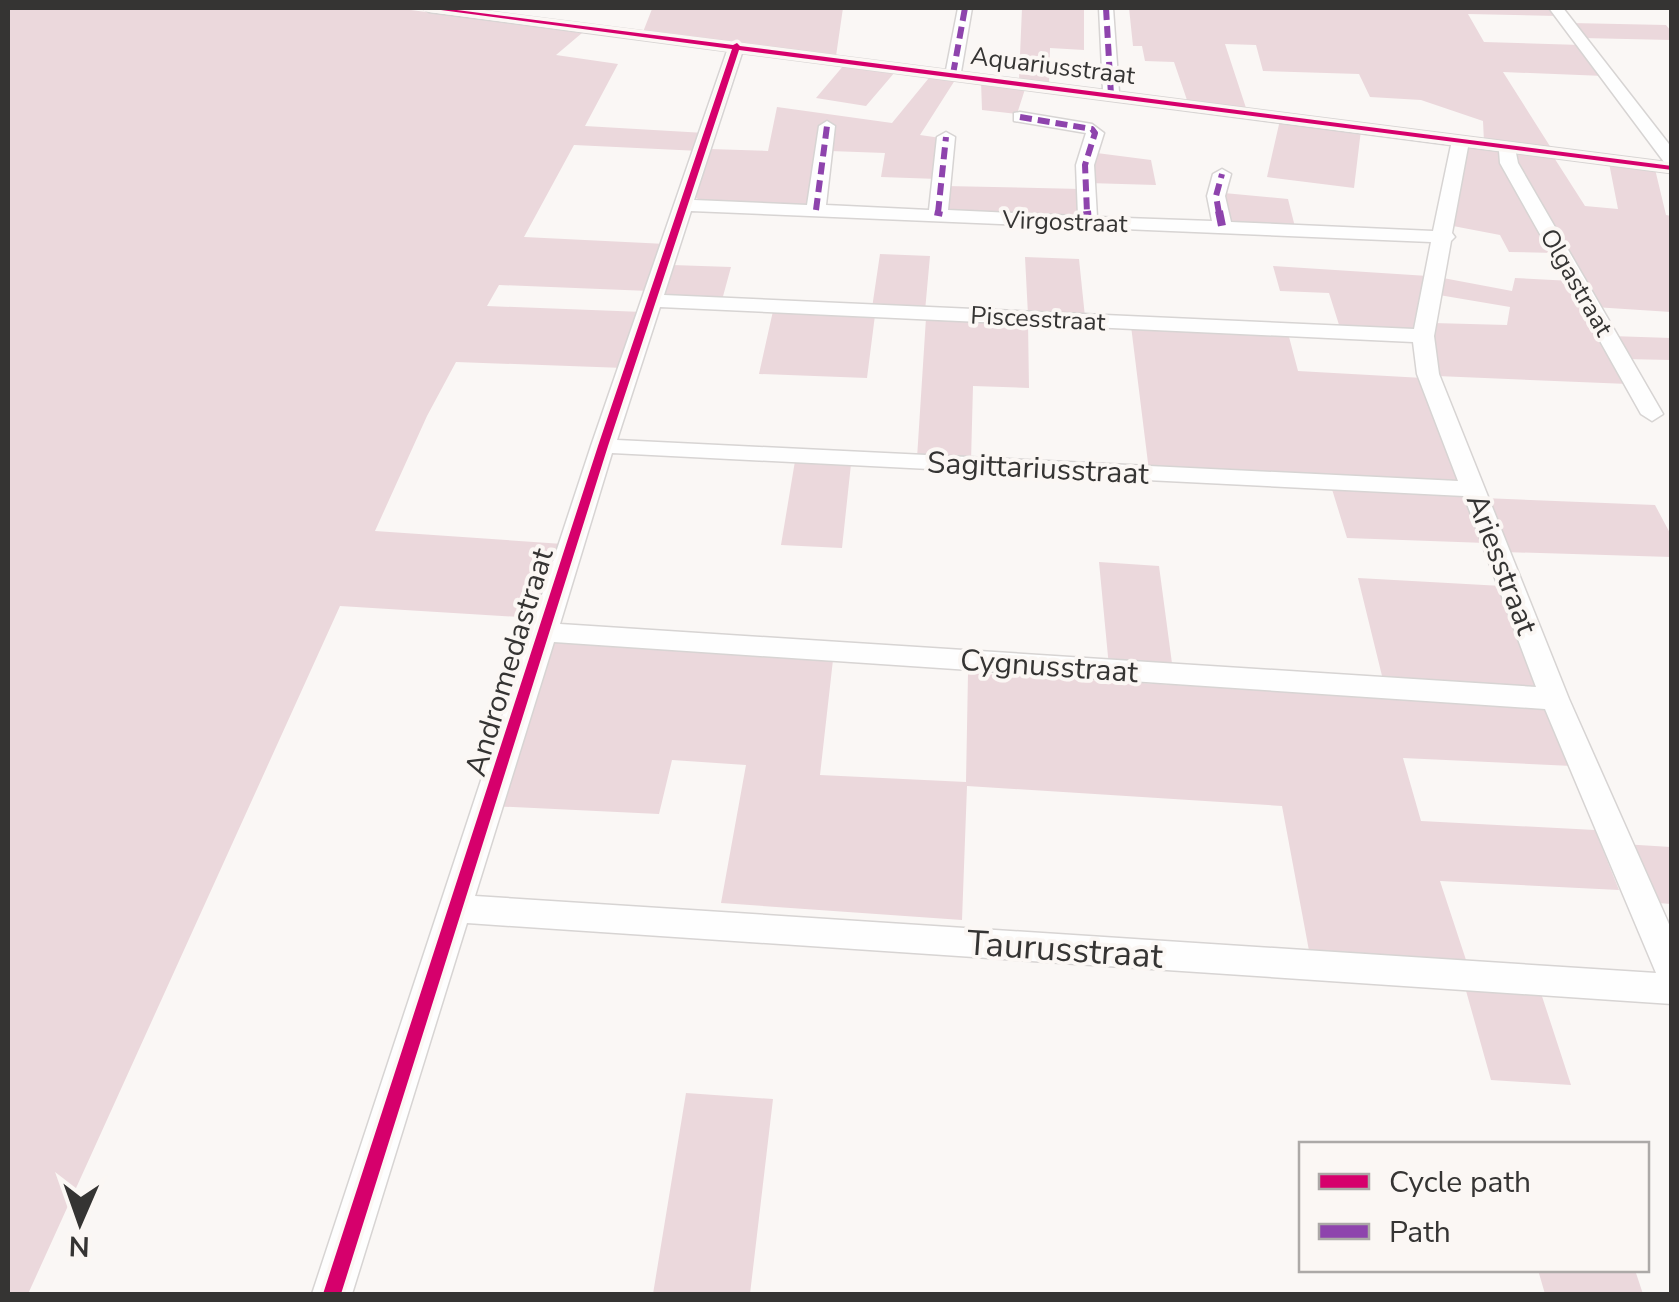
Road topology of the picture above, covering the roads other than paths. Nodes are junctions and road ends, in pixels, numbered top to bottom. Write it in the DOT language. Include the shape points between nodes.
graph roads {
  1 [pos="439,8"];
  2 [pos="965,8"];
  3 [pos="1106,8"];
  4 [pos="1556,8"];
  5 [pos="544,15"];
  6 [pos="737,46"];
  7 [pos="953,74"];
  8 [pos="1111,94"];
  9 [pos="1020,117"];
  10 [pos="827,126"];
  11 [pos="946,137"];
  12 [pos="1460,142"];
  13 [pos="1507,148"];
  14 [pos="1672,160"];
  15 [pos="1672,168"];
  16 [pos="1222,174"];
  17 [pos="686,204"];
  18 [pos="816,210"];
  19 [pos="938,216"];
  20 [pos="1088,222"];
  21 [pos="1222,226"];
  22 [pos="1444,236"];
  23 [pos="654,300"];
  24 [pos="1423,336"];
  25 [pos="1652,414"];
  26 [pos="603,446"];
  27 [pos="1472,489"];
  28 [pos="544,632"];
  29 [pos="1555,699"];
  30 [pos="458,909"];
  31 [pos="1672,971"];
  32 [pos="1672,989"];
  33 [pos="332,1294"];
  1 -- 5 [label="street, Aquariusstraat"];
  2 -- 7 [label="street"];
  3 -- 8 [label="street"];
  4 -- 14 [label="street"];
  5 -- 6 [label="street, Aquariusstraat"];
  6 -- 7 [label="street, Aquariusstraat"];
  6 -- 17 [label="street, Andromedastraat"];
  7 -- 8 [label="street, Aquariusstraat"];
  8 -- 12 [label="street, Aquariusstraat"];
  9 -- 20 [label="street" via="1095,133 1083,166"];
  10 -- 18 [label="street"];
  11 -- 19 [label="street"];
  12 -- 13 [label="street, Aquariusstraat"];
  12 -- 22 [label="street, Ariesstraat"];
  13 -- 15 [label="street, Aquariusstraat"];
  13 -- 25 [label="street, Olgastraat" via="1509,163"];
  16 -- 21 [label="street" via="1216,196"];
  17 -- 18 [label="street, Virgostraat"];
  17 -- 23 [label="street, Andromedastraat"];
  18 -- 19 [label="street, Virgostraat"];
  19 -- 20 [label="street, Virgostraat"];
  20 -- 21 [label="street, Virgostraat"];
  21 -- 22 [label="street, Virgostraat"];
  22 -- 24 [label="street, Ariesstraat"];
  23 -- 24 [label="street, Piscesstraat"];
  23 -- 26 [label="street, Andromedastraat"];
  24 -- 27 [label="street, Ariesstraat" via="1428,374"];
  26 -- 27 [label="street, Sagittariusstraat"];
  26 -- 28 [label="street, Andromedastraat"];
  27 -- 29 [label="street, Ariesstraat"];
  28 -- 29 [label="street, Cygnusstraat"];
  28 -- 30 [label="street, Andromedastraat"];
  29 -- 31 [label="street, Ariesstraat"];
  30 -- 32 [label="street, Taurusstraat"];
  30 -- 33 [label="street, Andromedastraat"];
}
